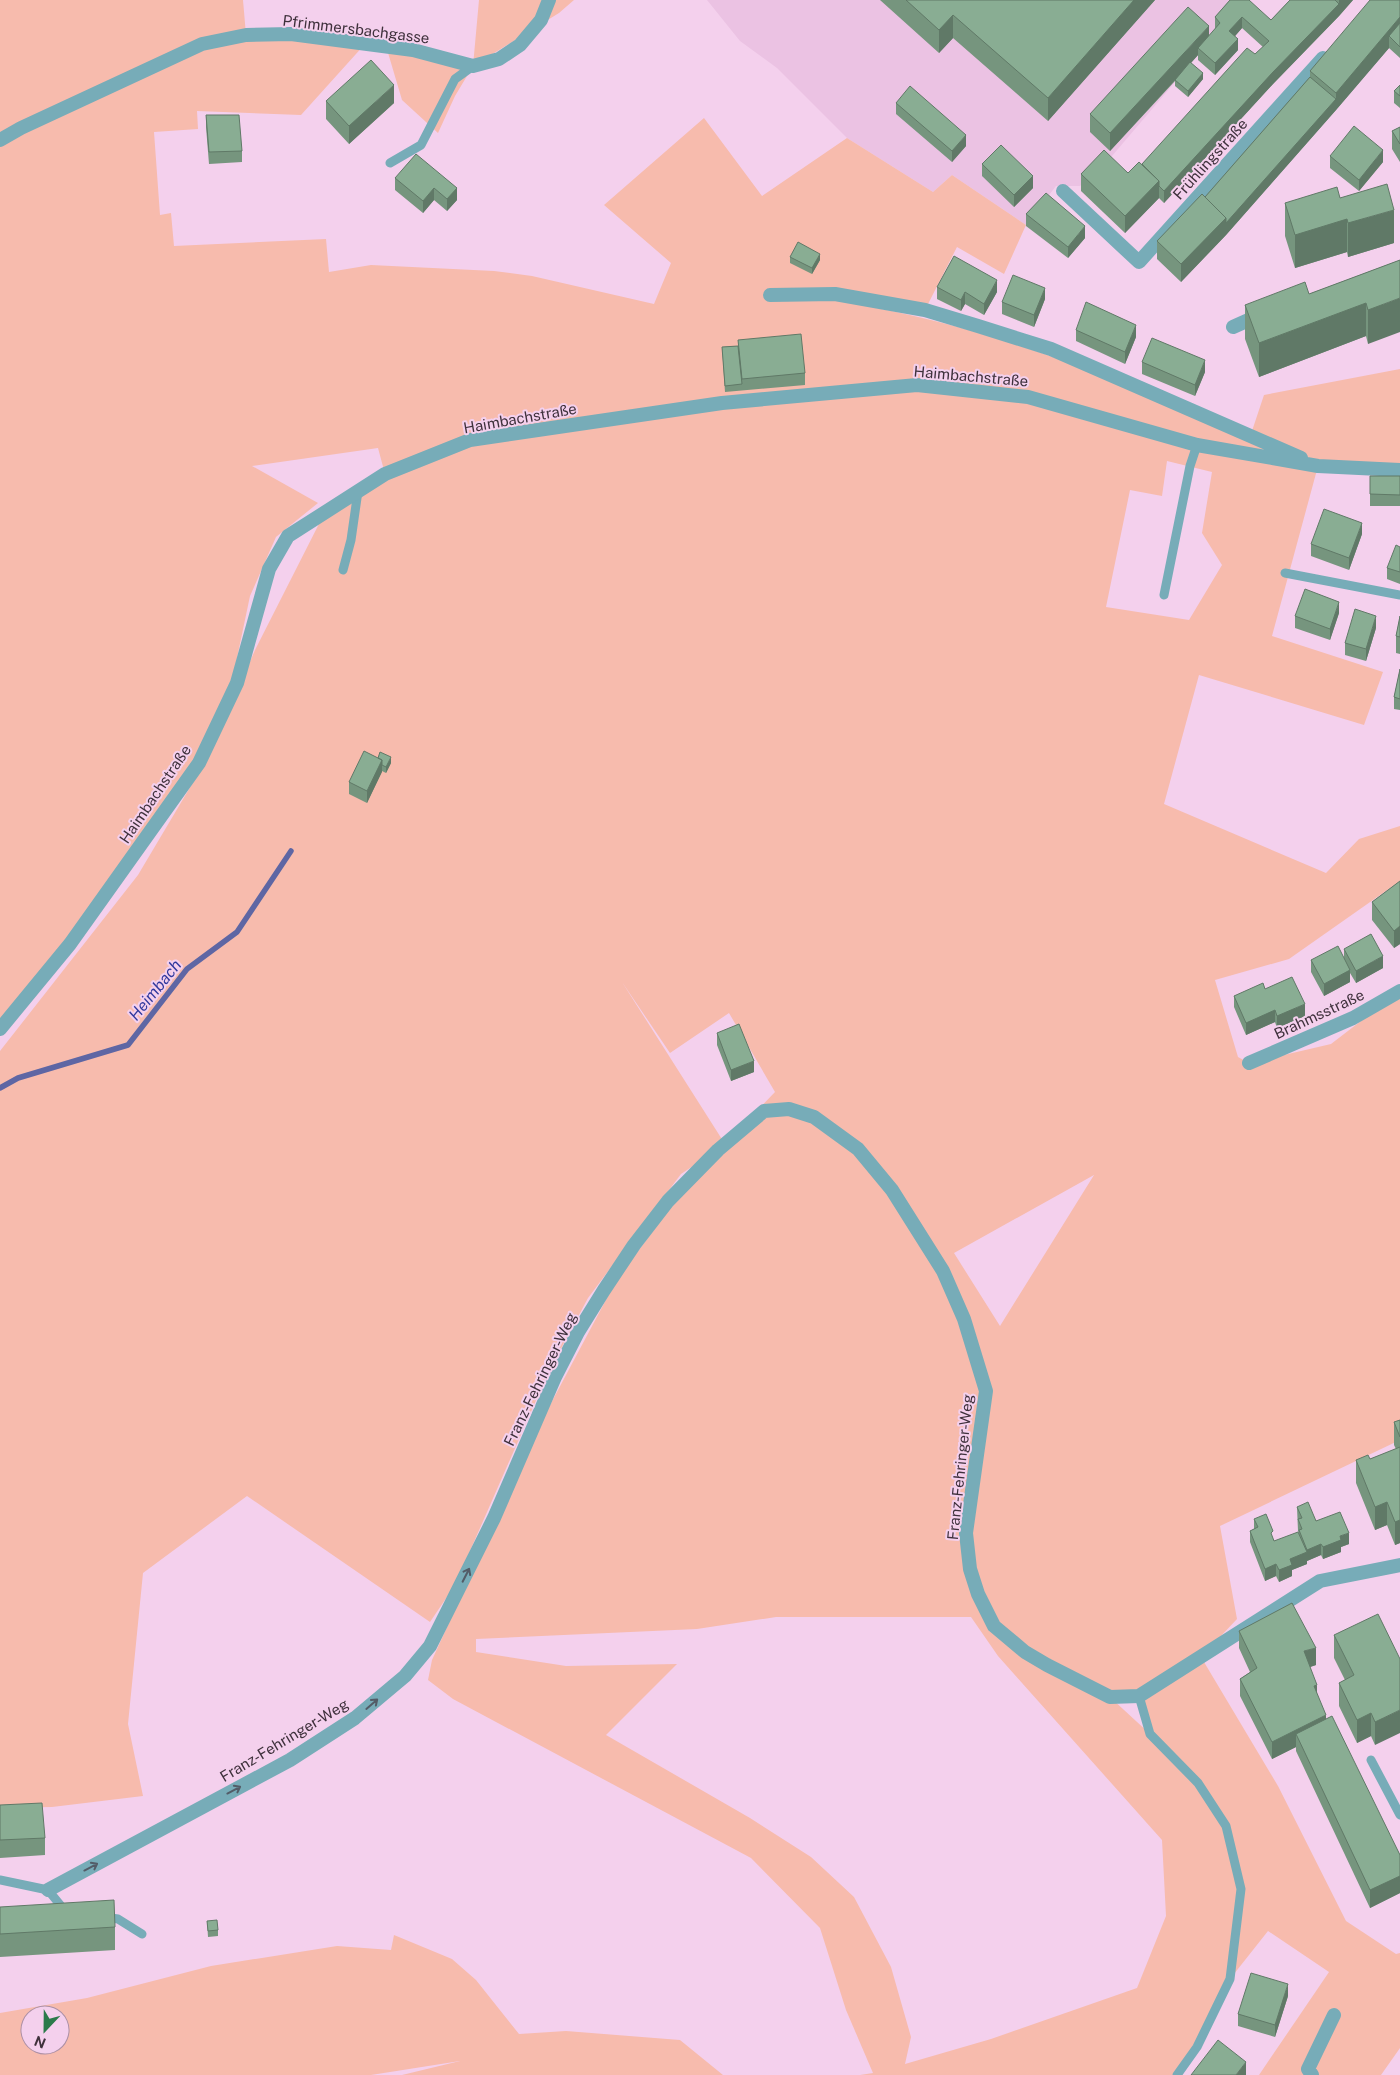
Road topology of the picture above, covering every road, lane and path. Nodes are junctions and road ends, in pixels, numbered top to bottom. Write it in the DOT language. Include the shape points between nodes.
graph roads {
  1 [pos="549,0"];
  2 [pos="1329,51"];
  3 [pos="473,66"];
  4 [pos="0,140"];
  5 [pos="390,163"];
  6 [pos="1063,191"];
  7 [pos="770,295"];
  8 [pos="1278,307"];
  9 [pos="1234,327"];
  10 [pos="1197,445"];
  11 [pos="1318,466"];
  12 [pos="1400,470"];
  13 [pos="358,491"];
  14 [pos="343,570"];
  15 [pos="1286,573"];
  16 [pos="1164,595"];
  17 [pos="1400,595"];
  18 [pos="1400,991"];
  19 [pos="0,1029"];
  20 [pos="1249,1063"];
  21 [pos="1400,1565"];
  22 [pos="1139,1696"];
  23 [pos="1371,1760"];
  24 [pos="1400,1815"];
  25 [pos="0,1880"];
  26 [pos="48,1890"];
  27 [pos="76,1914"];
  28 [pos="93,1916"];
  29 [pos="142,1934"];
  30 [pos="1334,2015"];
  31 [pos="1177,2075"];
  32 [pos="1312,2075"];
  1 -- 3 [label="street, Pfrimmersbachgasse" via="541,20 520,45 499,59"];
  2 -- 6 [label="street, Frühlingstraße" via="1139,262"];
  3 -- 4 [label="street, Pfrimmersbachgasse" via="404,49 291,34 246,35 202,44"];
  3 -- 5 [label="lane" via="456,79 420,145"];
  7 -- 11 [label="street, Haimbachstraße" via="835,294 925,310 1051,349"];
  8 -- 9 [label="street"];
  10 -- 11 [label="street, Haimbachstraße"];
  10 -- 13 [label="street, Haimbachstraße" via="1028,397 917,386 722,403 470,440 385,474"];
  10 -- 16 [label="lane"];
  11 -- 12 [label="street, Haimbachstraße"];
  13 -- 14 [label="lane"];
  13 -- 19 [label="street, Haimbachstraße" via="288,536 269,569 237,683 199,763 70,944"];
  15 -- 17 [label="lane"];
  18 -- 20 [label="street, Brahmsstraße" via="1353,1018"];
  21 -- 22 [label="street" via="1320,1581"];
  26 -- 22 [label="street, Franz-Fehringer-Weg, one-way" via="290,1760 355,1718 405,1676 434,1637 494,1518 578,1332 634,1245 668,1201 718,1150 764,1111 789,1108 814,1117 858,1149 892,1190 943,1271 964,1319 986,1391 966,1533 970,1569 994,1626 1025,1652 1110,1697"];
  22 -- 31 [label="lane" via="1150,1734 1198,1783 1226,1826 1241,1889 1230,1979 1197,2047"];
  23 -- 24 [label="lane"];
  25 -- 26 [label="lane"];
  26 -- 27 [label="lane" via="68,1913"];
  28 -- 29 [label="lane" via="118,1919"];
  30 -- 32 [label="street" via="1308,2070"];
}
